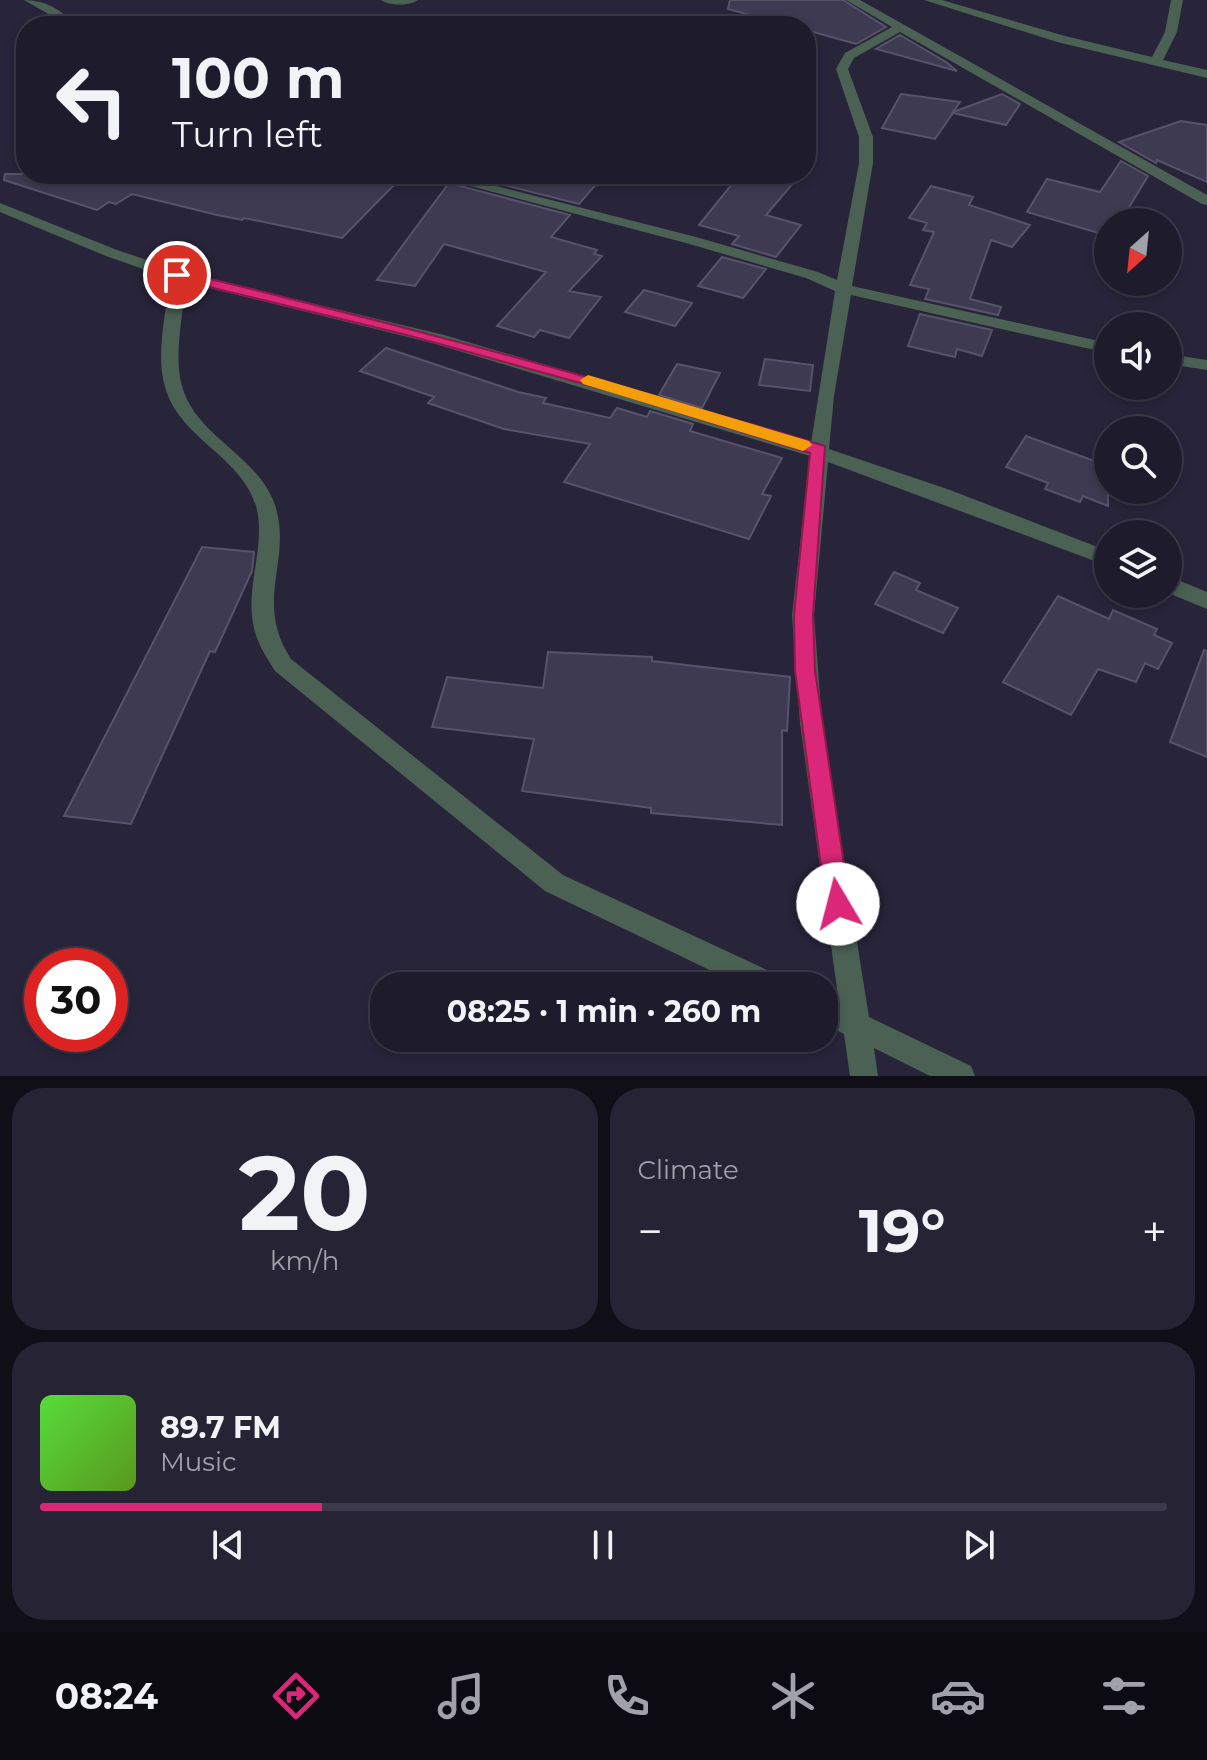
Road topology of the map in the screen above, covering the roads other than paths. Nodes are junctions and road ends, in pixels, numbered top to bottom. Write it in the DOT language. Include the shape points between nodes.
graph roads {
  1 [pos="30,0"];
  2 [pos="387,0"];
  3 [pos="412,0"];
  4 [pos="852,0"];
  5 [pos="930,0"];
  6 [pos="1177,0"];
  7 [pos="61,16"];
  8 [pos="901,27"];
  9 [pos="1155,63"];
  10 [pos="1207,74"];
  11 [pos="471,184"];
  12 [pos="1207,201"];
  13 [pos="0,207"];
  14 [pos="177,275"];
  15 [pos="841,288"];
  16 [pos="1094,345"];
  17 [pos="1182,361"];
  18 [pos="1207,365"];
  19 [pos="819,450"];
  20 [pos="1094,554"];
  21 [pos="1182,590"];
  22 [pos="1207,601"];
  23 [pos="742,972"];
  24 [pos="838,1017"];
  25 [pos="856,1025"];
  26 [pos="864,1076"];
  27 [pos="961,1076"];
  1 -- 7 [label="street"];
  2 -- 3 [label="street"];
  4 -- 8 [label="street"];
  5 -- 9 [label="street"];
  6 -- 9 [label="street" via="1171,32"];
  8 -- 12 [label="street"];
  8 -- 15 [label="street" via="849,56 842,69 866,137 866,163"];
  9 -- 10 [label="street"];
  11 -- 15 [label="street" via="691,240"];
  13 -- 14 [label="street"];
  14 -- 19 [label="street" via="427,336"];
  14 -- 23 [label="street" via="172,385 191,420 256,480 267,508 269,537 262,617 283,665 554,883"];
  15 -- 16 [label="street"];
  15 -- 19 [label="street"];
  17 -- 18 [label="street"];
  19 -- 20 [label="street"];
  19 -- 25 [label="street" via="803,615 805,671"];
  21 -- 22 [label="street"];
  24 -- 25 [label="street"];
  25 -- 26 [label="street"];
  25 -- 27 [label="street"];
}
